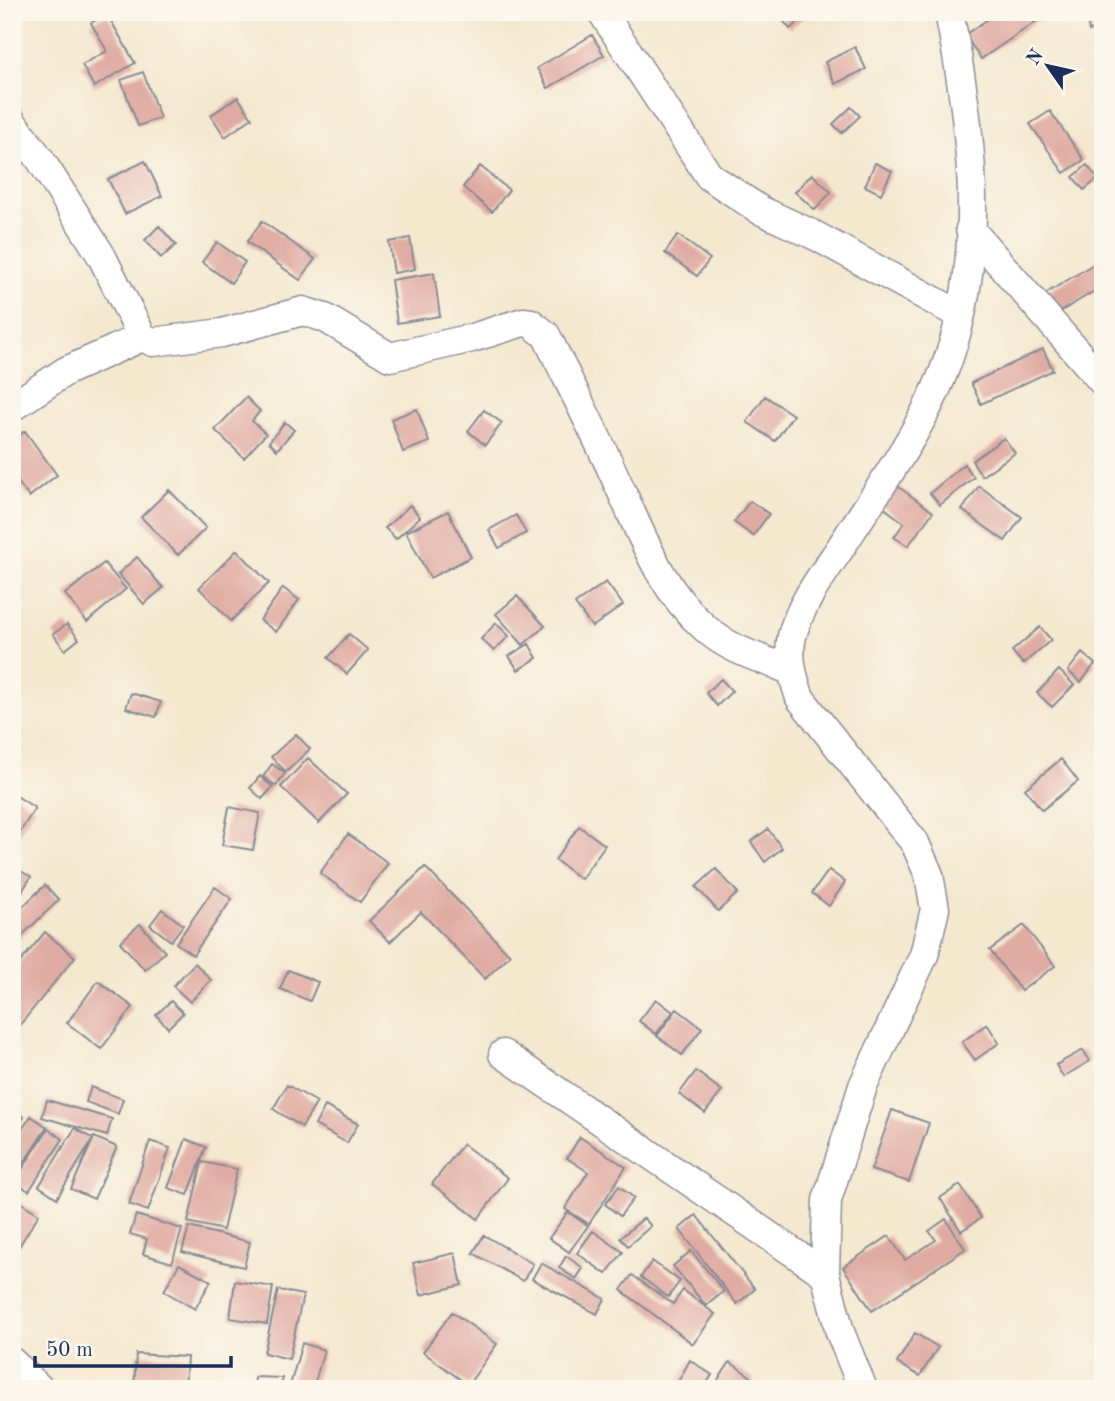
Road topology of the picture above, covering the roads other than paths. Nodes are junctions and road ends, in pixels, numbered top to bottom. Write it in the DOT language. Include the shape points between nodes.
graph roads {
  1 [pos="603,12"];
  2 [pos="949,12"];
  3 [pos="12,122"];
  4 [pos="970,229"];
  5 [pos="960,315"];
  6 [pos="142,337"];
  7 [pos="1103,382"];
  8 [pos="12,407"];
  9 [pos="790,670"];
  10 [pos="503,1054"];
  11 [pos="825,1274"];
  12 [pos="12,1362"];
  13 [pos="40,1389"];
  14 [pos="863,1389"];
  1 -- 5 [label="street" via="709,176 760,210"];
  2 -- 4 [label="street" via="971,156"];
  3 -- 6 [label="street" via="101,255"];
  4 -- 5 [label="street" via="970,275"];
  4 -- 7 [label="street"];
  5 -- 9 [label="street" via="929,405 813,591 792,636"];
  6 -- 8 [label="street" via="66,371"];
  6 -- 9 [label="street" via="153,342 222,333 303,312 325,318 390,357 531,323 546,335 649,558 674,595 732,648"];
  9 -- 11 [label="street" via="800,698 915,843 929,875 934,909 911,987 863,1086 827,1200"];
  10 -- 11 [label="street"];
  11 -- 14 [label="street" via="840,1332"];
  12 -- 13 [label="street"];
}
